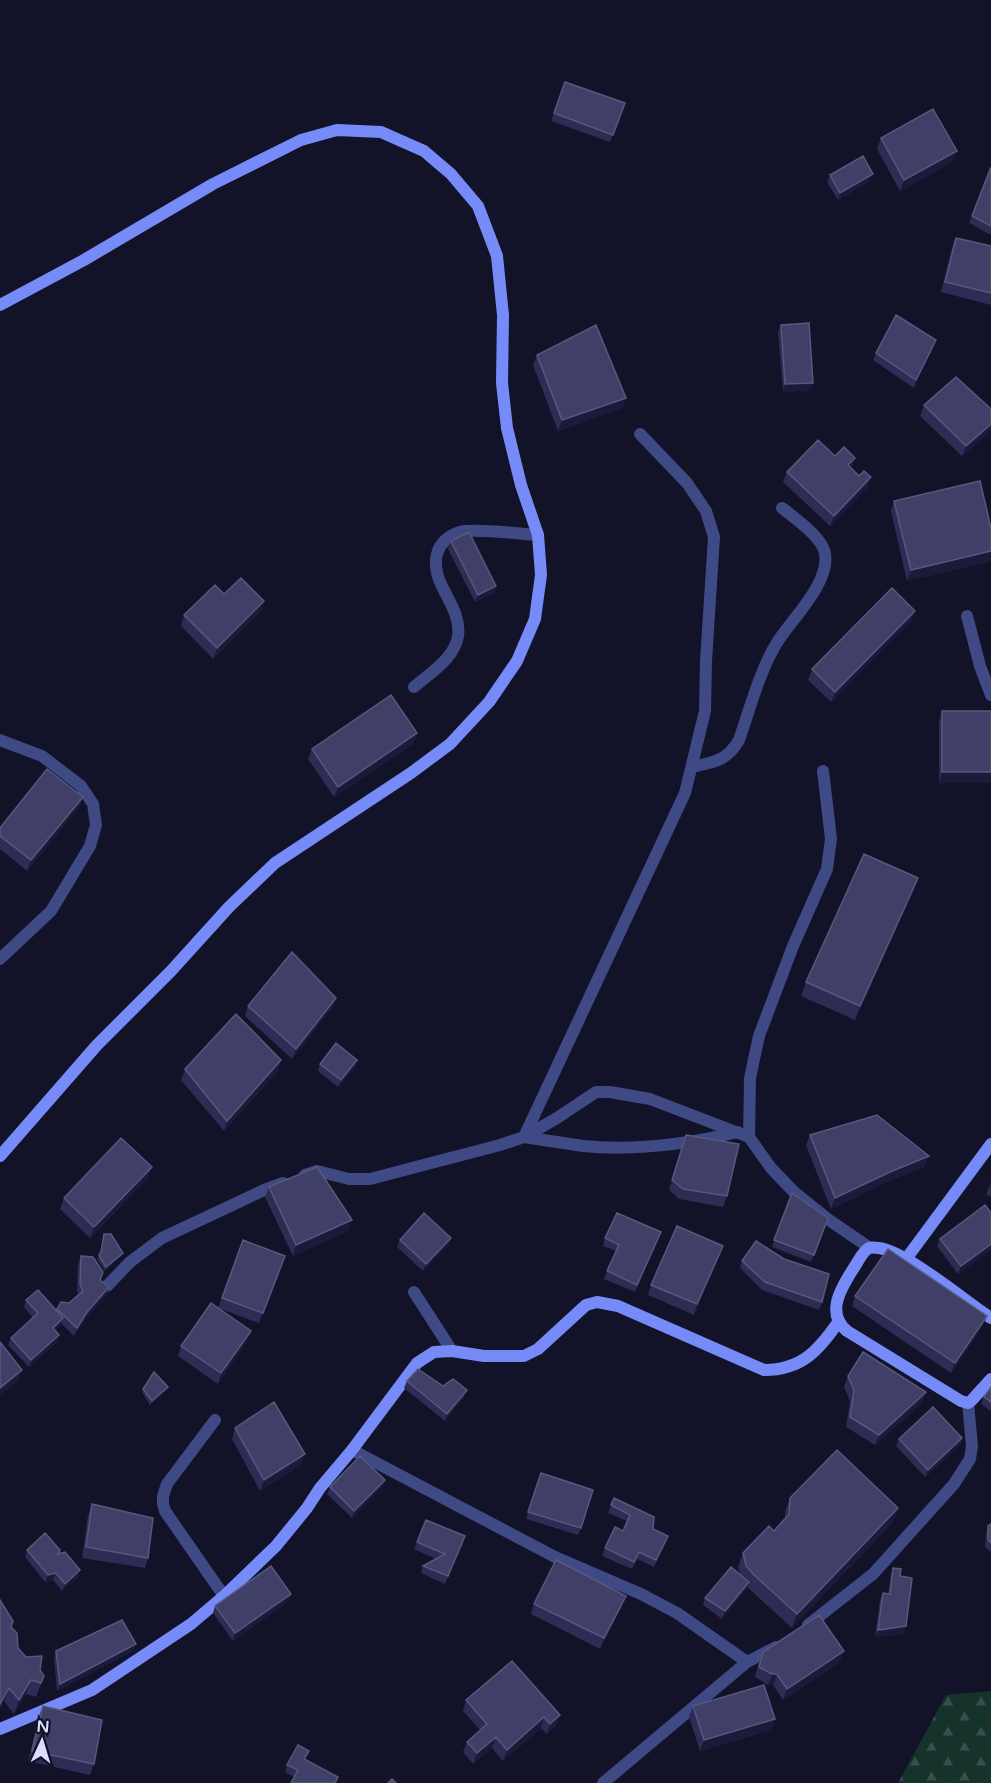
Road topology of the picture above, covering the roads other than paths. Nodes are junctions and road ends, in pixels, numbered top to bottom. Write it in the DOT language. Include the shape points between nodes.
graph roads {
  1 [pos="0,305"];
  2 [pos="640,434"];
  3 [pos="782,508"];
  4 [pos="538,535"];
  5 [pos="967,616"];
  6 [pos="414,687"];
  7 [pos="991,695"];
  8 [pos="0,740"];
  9 [pos="692,767"];
  10 [pos="823,771"];
  11 [pos="0,959"];
  12 [pos="743,1134"];
  13 [pos="524,1137"];
  14 [pos="991,1144"];
  15 [pos="0,1156"];
  16 [pos="870,1248"];
  17 [pos="906,1259"];
  18 [pos="107,1286"];
  19 [pos="414,1292"];
  20 [pos="991,1318"];
  21 [pos="839,1322"];
  22 [pos="452,1351"];
  23 [pos="991,1378"];
  24 [pos="968,1403"];
  25 [pos="215,1420"];
  26 [pos="352,1450"];
  27 [pos="224,1596"];
  28 [pos="747,1662"];
  29 [pos="0,1729"];
  30 [pos="603,1783"];
  1 -- 4 [label="street" via="213,184 301,140 337,130 381,132 424,152 451,174 478,206 497,256 507,428"];
  2 -- 9 [label="street" via="687,483 706,511 714,537 705,711"];
  3 -- 9 [label="street" via="818,539 826,554 824,570 818,586 777,642 732,752 721,760"];
  4 -- 6 [label="street" via="462,531 447,538 437,551 435,567 458,621 458,636 444,661"];
  4 -- 15 [label="street" via="541,575 535,620 517,662 489,702 450,744 275,863 97,1045"];
  5 -- 7 [label="street"];
  8 -- 11 [label="street" via="42,756 81,786 93,804 96,825 90,846 51,911"];
  9 -- 13 [label="street" via="685,794"];
  10 -- 12 [label="street" via="831,839 827,869 759,1036"];
  12 -- 13 [label="street" via="638,1147 585,1146"];
  12 -- 13 [label="street" via="650,1100 596,1092"];
  12 -- 16 [label="street" via="794,1192"];
  13 -- 18 [label="street" via="370,1179 349,1179 317,1171 285,1182 162,1238"];
  14 -- 17 [label="street"];
  16 -- 17 [label="street" via="882,1248"];
  16 -- 21 [label="street" via="839,1291"];
  17 -- 20 [label="street"];
  19 -- 22 [label="street"];
  21 -- 22 [label="street" via="825,1343 802,1362 778,1370 764,1370 618,1306 597,1302 586,1305 538,1349 524,1356"];
  21 -- 24 [label="street" via="847,1331"];
  22 -- 26 [label="street" via="434,1353 417,1363"];
  23 -- 24 [label="street"];
  24 -- 28 [label="street" via="970,1459 954,1485 873,1574 796,1634"];
  25 -- 27 [label="street" via="167,1484 163,1504"];
  26 -- 27 [label="street" via="276,1546"];
  26 -- 28 [label="street" via="545,1552 677,1613"];
  27 -- 29 [label="street" via="191,1624 92,1690"];
  28 -- 30 [label="street"];
}
